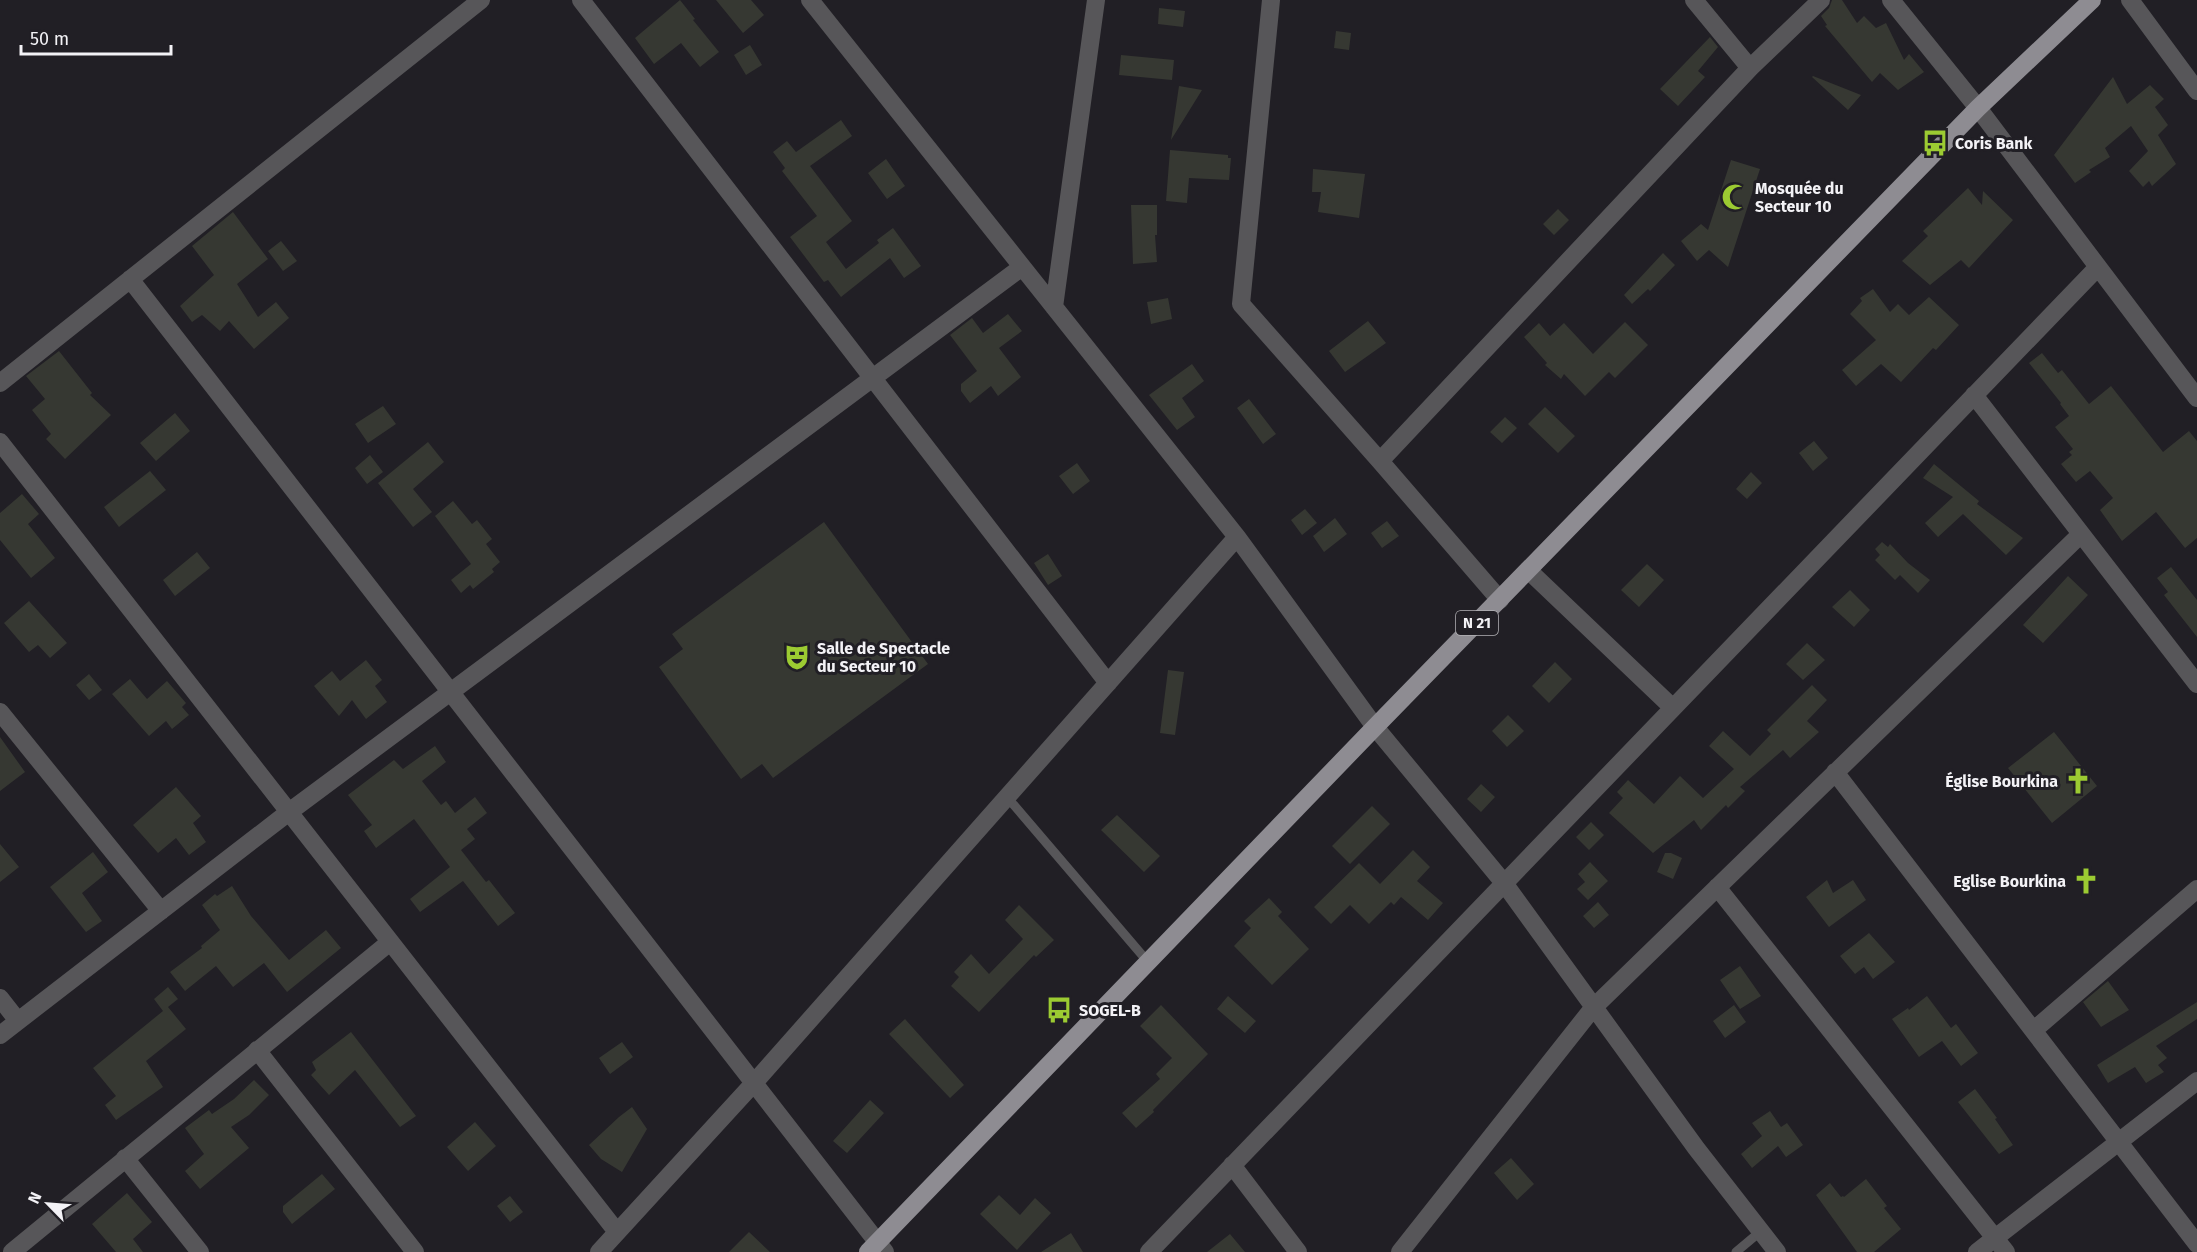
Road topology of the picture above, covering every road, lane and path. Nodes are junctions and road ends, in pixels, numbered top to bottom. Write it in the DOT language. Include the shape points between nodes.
graph roads {
  1 [pos="481,0"];
  2 [pos="581,0"];
  3 [pos="810,0"];
  4 [pos="1096,0"];
  5 [pos="1694,0"];
  6 [pos="1821,0"];
  7 [pos="1891,0"];
  8 [pos="2092,0"];
  9 [pos="2130,0"];
  10 [pos="1267,1"];
  11 [pos="1750,68"];
  12 [pos="2197,91"];
  13 [pos="1978,108"];
  14 [pos="1022,267"];
  15 [pos="2097,268"];
  16 [pos="130,279"];
  17 [pos="1054,307"];
  18 [pos="873,378"];
  19 [pos="0,383"];
  20 [pos="1974,395"];
  21 [pos="2197,398"];
  22 [pos="0,442"];
  23 [pos="1380,461"];
  24 [pos="2081,534"];
  25 [pos="1237,537"];
  26 [pos="1528,570"];
  27 [pos="1500,600"];
  28 [pos="1108,683"];
  29 [pos="2197,684"];
  30 [pos="449,692"];
  31 [pos="1673,708"];
  32 [pos="0,712"];
  33 [pos="1375,727"];
  34 [pos="1835,772"];
  35 [pos="1007,797"];
  36 [pos="289,812"];
  37 [pos="1504,883"];
  38 [pos="1717,887"];
  39 [pos="2197,889"];
  40 [pos="161,911"];
  41 [pos="390,942"];
  42 [pos="1148,962"];
  43 [pos="0,998"];
  44 [pos="1593,1008"];
  45 [pos="18,1021"];
  46 [pos="2034,1030"];
  47 [pos="0,1035"];
  48 [pos="257,1050"];
  49 [pos="2197,1082"];
  50 [pos="753,1084"];
  51 [pos="2119,1142"];
  52 [pos="125,1158"];
  53 [pos="1232,1165"];
  54 [pos="1761,1231"];
  55 [pos="617,1232"];
  56 [pos="2197,1244"];
  57 [pos="2001,1245"];
  58 [pos="877,1249"];
  59 [pos="12,1252"];
  60 [pos="200,1252"];
  61 [pos="415,1252"];
  62 [pos="599,1252"];
  63 [pos="1149,1252"];
  64 [pos="1299,1252"];
  65 [pos="1400,1252"];
  66 [pos="1736,1252"];
  67 [pos="1777,1252"];
  68 [pos="1977,1252"];
  1 -- 16 [label="street"];
  2 -- 18 [label="street"];
  3 -- 14 [label="street"];
  4 -- 17 [label="street"];
  5 -- 11 [label="street"];
  6 -- 11 [label="street"];
  7 -- 13 [label="street"];
  8 -- 13 [label="main road, N 21"];
  9 -- 12 [label="street"];
  10 -- 23 [label="street" via="1241,304"];
  11 -- 23 [label="street"];
  13 -- 15 [label="street"];
  13 -- 26 [label="main road, N 21"];
  14 -- 17 [label="street"];
  14 -- 18 [label="street"];
  15 -- 20 [label="street"];
  15 -- 21 [label="street"];
  16 -- 19 [label="street"];
  16 -- 30 [label="street"];
  17 -- 25 [label="street"];
  18 -- 28 [label="street"];
  18 -- 30 [label="street"];
  20 -- 24 [label="street"];
  20 -- 31 [label="street"];
  22 -- 36 [label="street"];
  23 -- 27 [label="street"];
  24 -- 29 [label="street"];
  24 -- 34 [label="street"];
  25 -- 28 [label="street"];
  25 -- 33 [label="street"];
  26 -- 27 [label="main road, N 21"];
  26 -- 31 [label="street"];
  27 -- 33 [label="main road, N 21"];
  28 -- 35 [label="street"];
  30 -- 36 [label="street"];
  30 -- 50 [label="street"];
  31 -- 37 [label="street"];
  32 -- 40 [label="street"];
  33 -- 37 [label="street"];
  33 -- 42 [label="main road, N 21"];
  34 -- 38 [label="street"];
  34 -- 46 [label="street"];
  35 -- 42 [label="lane"];
  35 -- 50 [label="street"];
  36 -- 40 [label="street"];
  36 -- 41 [label="street"];
  37 -- 44 [label="street"];
  37 -- 53 [label="street"];
  38 -- 44 [label="street"];
  38 -- 57 [label="street"];
  39 -- 46 [label="street"];
  40 -- 45 [label="street"];
  41 -- 48 [label="street"];
  41 -- 55 [label="street"];
  42 -- 58 [label="main road, N 21"];
  43 -- 45 [label="street"];
  44 -- 54 [label="street"];
  44 -- 65 [label="street"];
  45 -- 47 [label="street"];
  46 -- 51 [label="street"];
  48 -- 52 [label="street"];
  48 -- 61 [label="street"];
  49 -- 51 [label="street"];
  50 -- 55 [label="street"];
  50 -- 58 [label="street"];
  51 -- 56 [label="street"];
  51 -- 57 [label="street"];
  52 -- 59 [label="street"];
  52 -- 60 [label="street"];
  53 -- 63 [label="street"];
  53 -- 64 [label="street"];
  54 -- 66 [label="lane"];
  54 -- 67 [label="street"];
  55 -- 62 [label="street"];
  57 -- 68 [label="street"];
}
